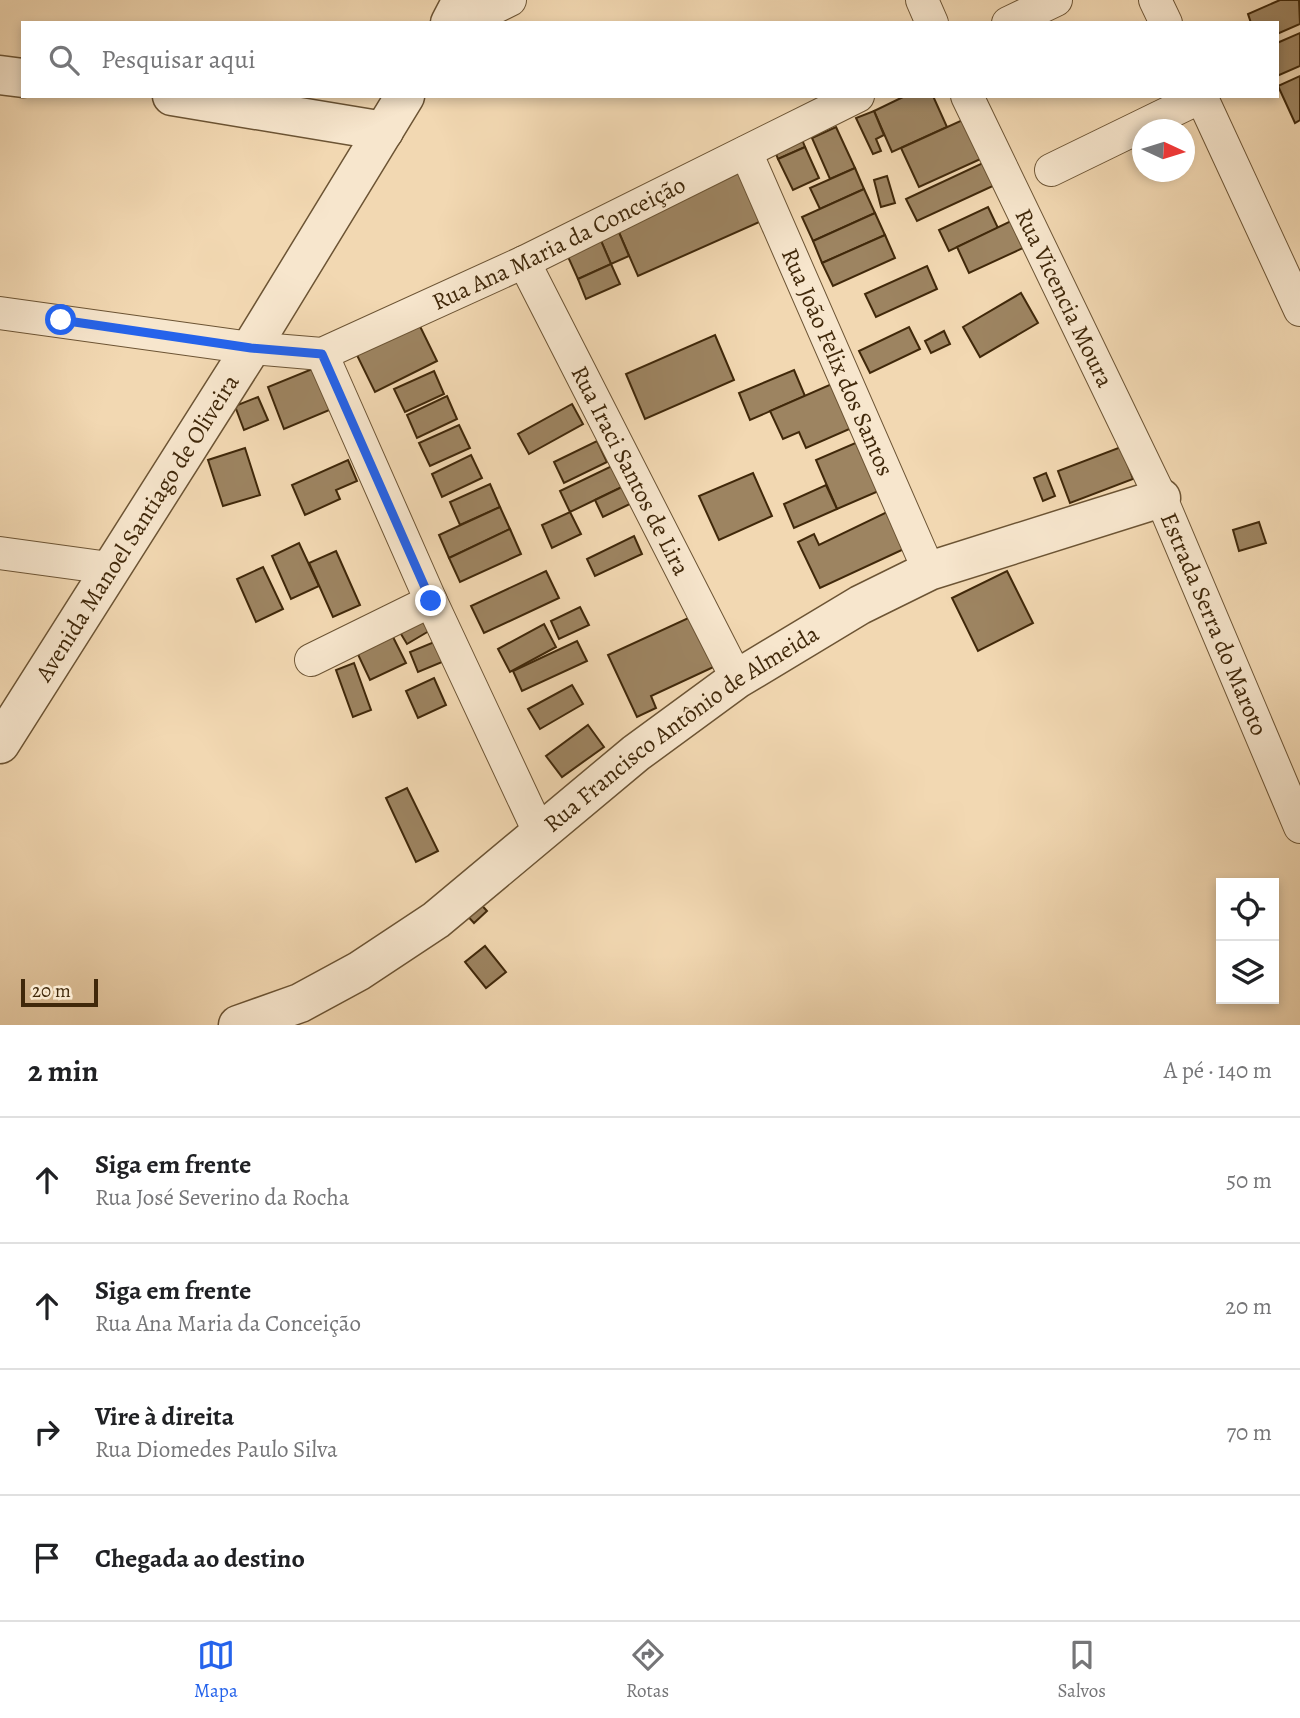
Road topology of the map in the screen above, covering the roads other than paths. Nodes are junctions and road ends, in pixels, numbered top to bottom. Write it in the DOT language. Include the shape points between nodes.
graph roads {
  1 [pos="462,0"];
  2 [pos="510,0"];
  3 [pos="922,0"];
  4 [pos="1056,0"];
  5 [pos="1155,0"];
  6 [pos="451,21"];
  7 [pos="467,21"];
  8 [pos="931,21"];
  9 [pos="1012,21"];
  10 [pos="1165,21"];
  11 [pos="0,75"];
  12 [pos="21,78"];
  13 [pos="184,98"];
  14 [pos="404,98"];
  15 [pos="854,98"];
  16 [pos="968,98"];
  17 [pos="1199,98"];
  18 [pos="1201,98"];
  19 [pos="383,131"];
  20 [pos="746,152"];
  21 [pos="1051,170"];
  22 [pos="524,262"];
  23 [pos="1300,310"];
  24 [pos="0,313"];
  25 [pos="251,348"];
  26 [pos="322,354"];
  27 [pos="1161,498"];
  28 [pos="0,553"];
  29 [pos="109,568"];
  30 [pos="929,571"];
  31 [pos="431,601"];
  32 [pos="311,660"];
  33 [pos="737,679"];
  34 [pos="0,744"];
  35 [pos="1300,827"];
  36 [pos="540,834"];
  37 [pos="238,1025"];
  1 -- 6 [label="street"];
  2 -- 7 [label="street"];
  3 -- 8 [label="street"];
  4 -- 9 [label="street"];
  5 -- 10 [label="street"];
  11 -- 12 [label="street"];
  13 -- 19 [label="street"];
  14 -- 19 [label="street, Avenida Manoel Santiago de Oliveira"];
  15 -- 20 [label="street, Rua Ana Maria da Conceição"];
  16 -- 27 [label="street, Rua Vicencia Moura"];
  17 -- 21 [label="street"];
  18 -- 23 [label="street"];
  19 -- 25 [label="street, Avenida Manoel Santiago de Oliveira"];
  20 -- 22 [label="street, Rua Ana Maria da Conceição"];
  20 -- 30 [label="street, Rua João Felix dos Santos"];
  22 -- 26 [label="street, Rua Ana Maria da Conceição"];
  22 -- 33 [label="street, Rua Iraci Santos de Lira"];
  24 -- 25 [label="street, Rua Ana Maria da Conceição"];
  25 -- 26 [label="street, Rua Ana Maria da Conceição"];
  25 -- 29 [label="street, Avenida Manoel Santiago de Oliveira"];
  26 -- 31 [label="street"];
  27 -- 30 [label="street, Rua Francisco Antônio de Almeida"];
  27 -- 35 [label="street, Estrada Serra do Maroto"];
  28 -- 29 [label="street"];
  29 -- 34 [label="street, Avenida Manoel Santiago de Oliveira"];
  30 -- 33 [label="street, Rua Francisco Antônio de Almeida" via="860,605"];
  31 -- 32 [label="street"];
  31 -- 36 [label="street"];
  33 -- 36 [label="street, Rua Francisco Antônio de Almeida" via="636,753"];
  36 -- 37 [label="street, Rua Francisco Antônio de Almeida" via="436,920 359,971 300,1003"];
}
